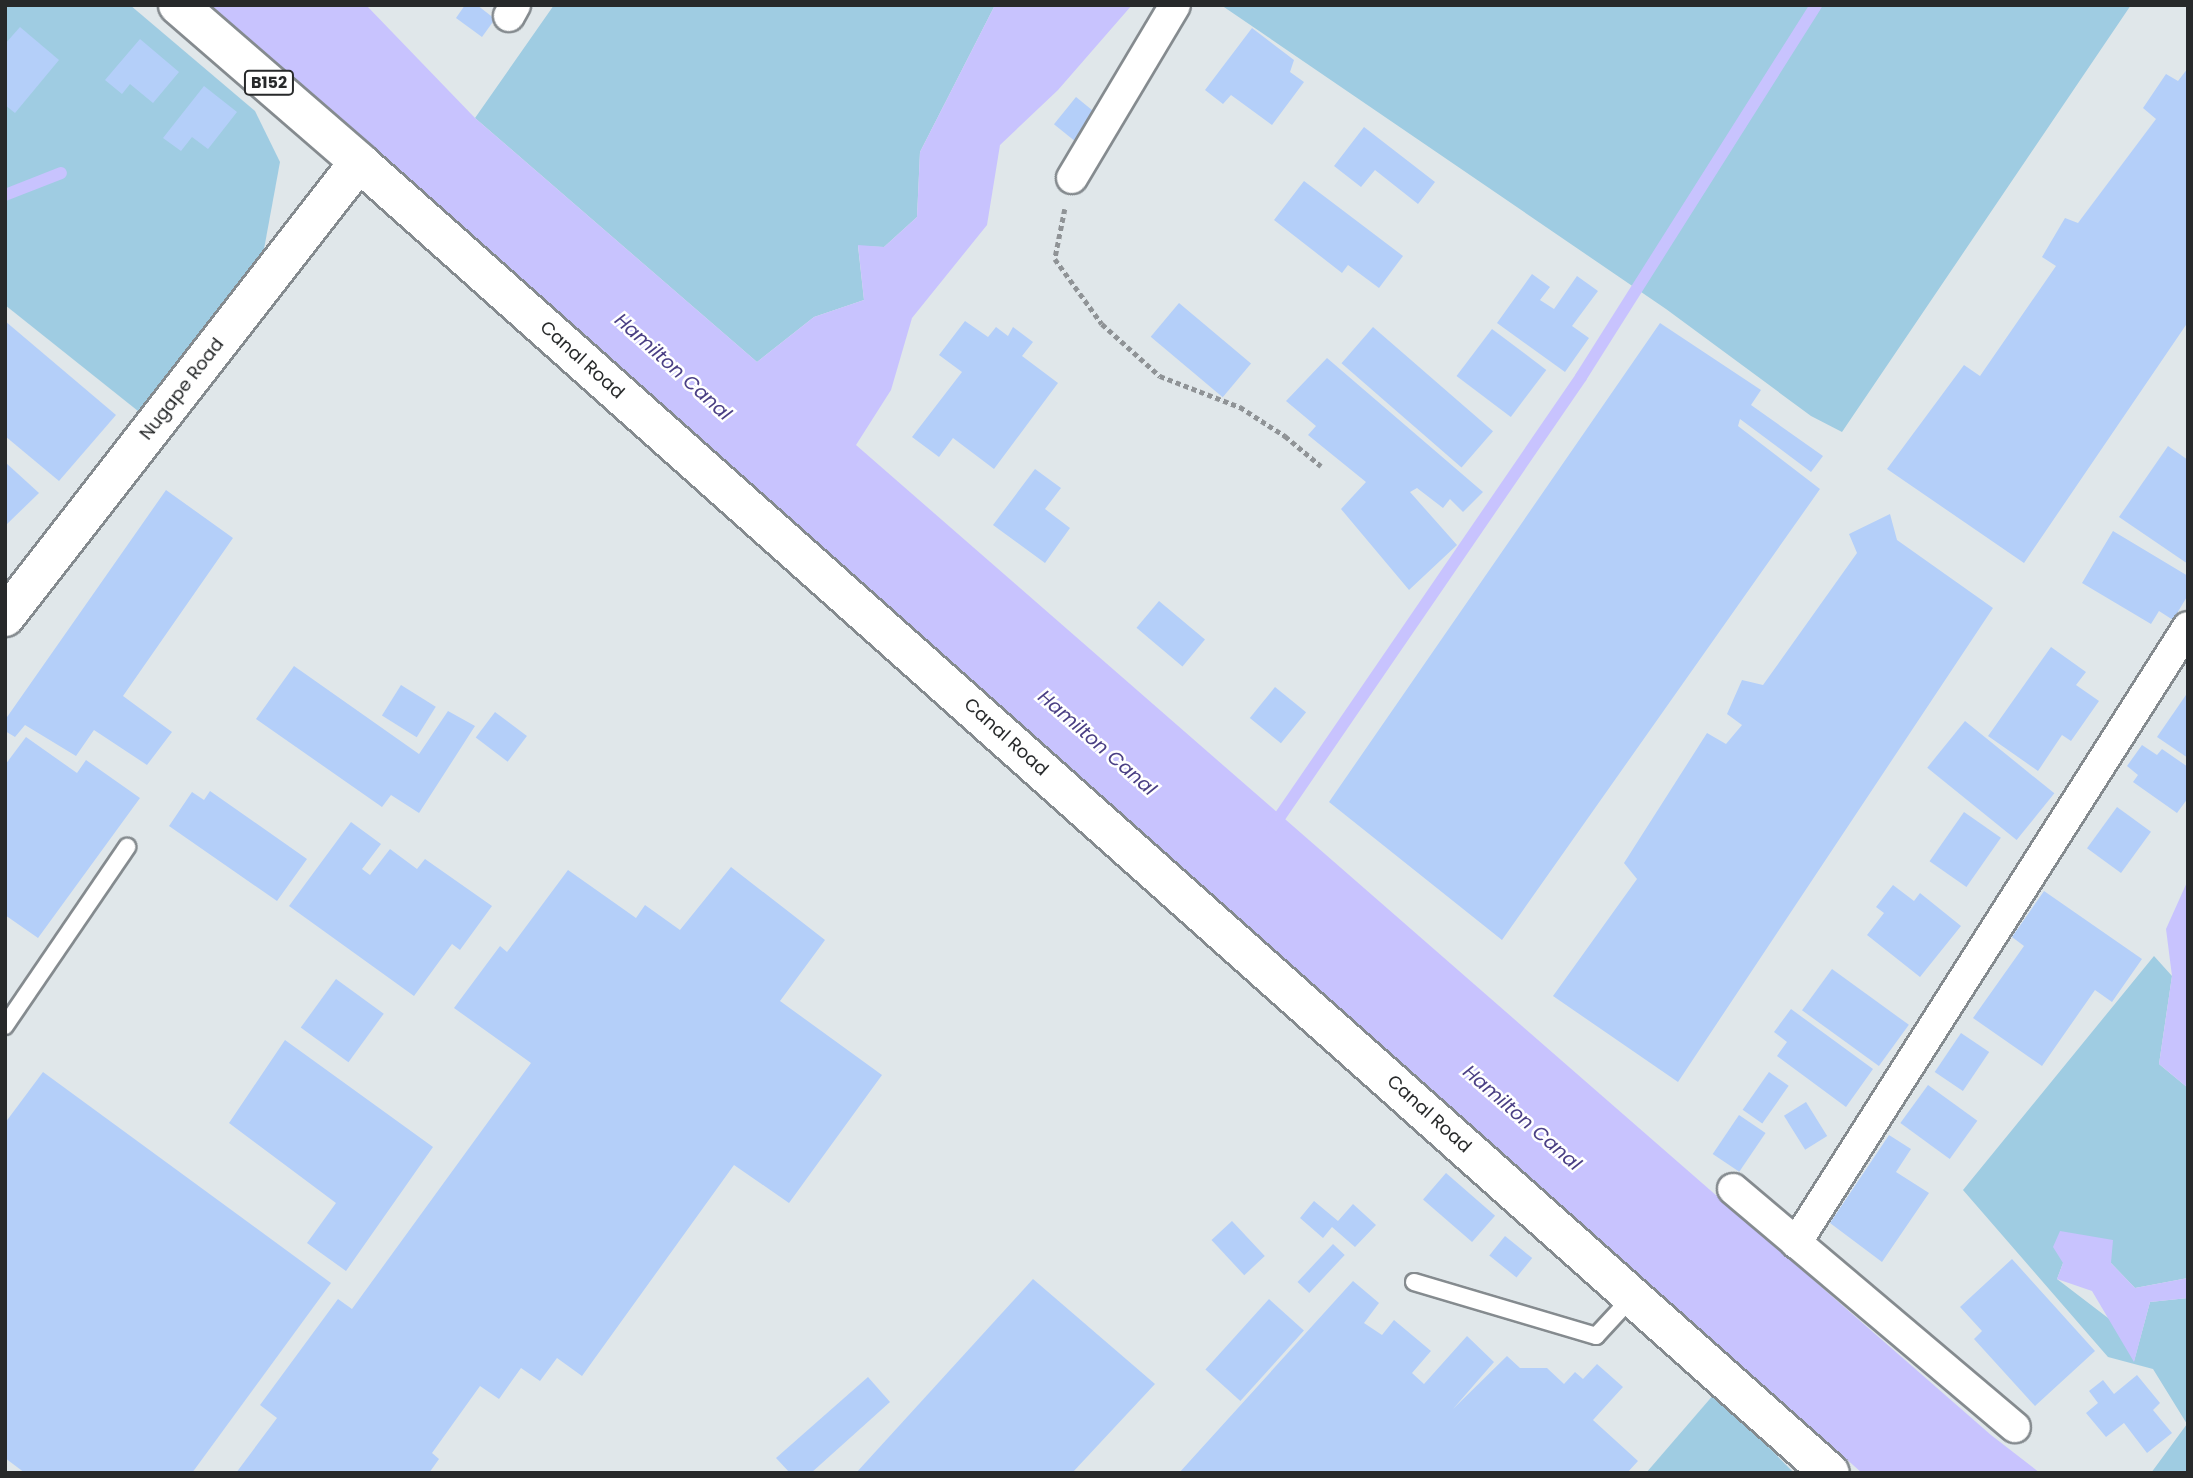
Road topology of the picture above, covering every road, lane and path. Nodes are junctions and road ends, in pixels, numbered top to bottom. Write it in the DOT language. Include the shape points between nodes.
graph roads {
  1 [pos="178,5"];
  2 [pos="1175,5"];
  3 [pos="359,162"];
  4 [pos="1072,178"];
  5 [pos="1321,466"];
  6 [pos="5,617"];
  7 [pos="2188,627"];
  8 [pos="127,847"];
  9 [pos="5,1027"];
  10 [pos="1733,1189"];
  11 [pos="1796,1243"];
  12 [pos="1414,1282"];
  13 [pos="1633,1296"];
  14 [pos="2015,1427"];
  15 [pos="1830,1473"];
  1 -- 3 [label="main road, Canal Road / B152"];
  2 -- 4 [label="street"];
  3 -- 6 [label="main road, Nugape Road"];
  3 -- 13 [label="main road, Canal Road"];
  4 -- 5 [label="path" via="1055,259 1102,324 1160,376 1240,407"];
  7 -- 11 [label="street"];
  8 -- 9 [label="lane"];
  10 -- 11 [label="street"];
  11 -- 14 [label="street"];
  12 -- 13 [label="lane" via="1596,1336"];
  13 -- 15 [label="main road, Canal Road"];
}
